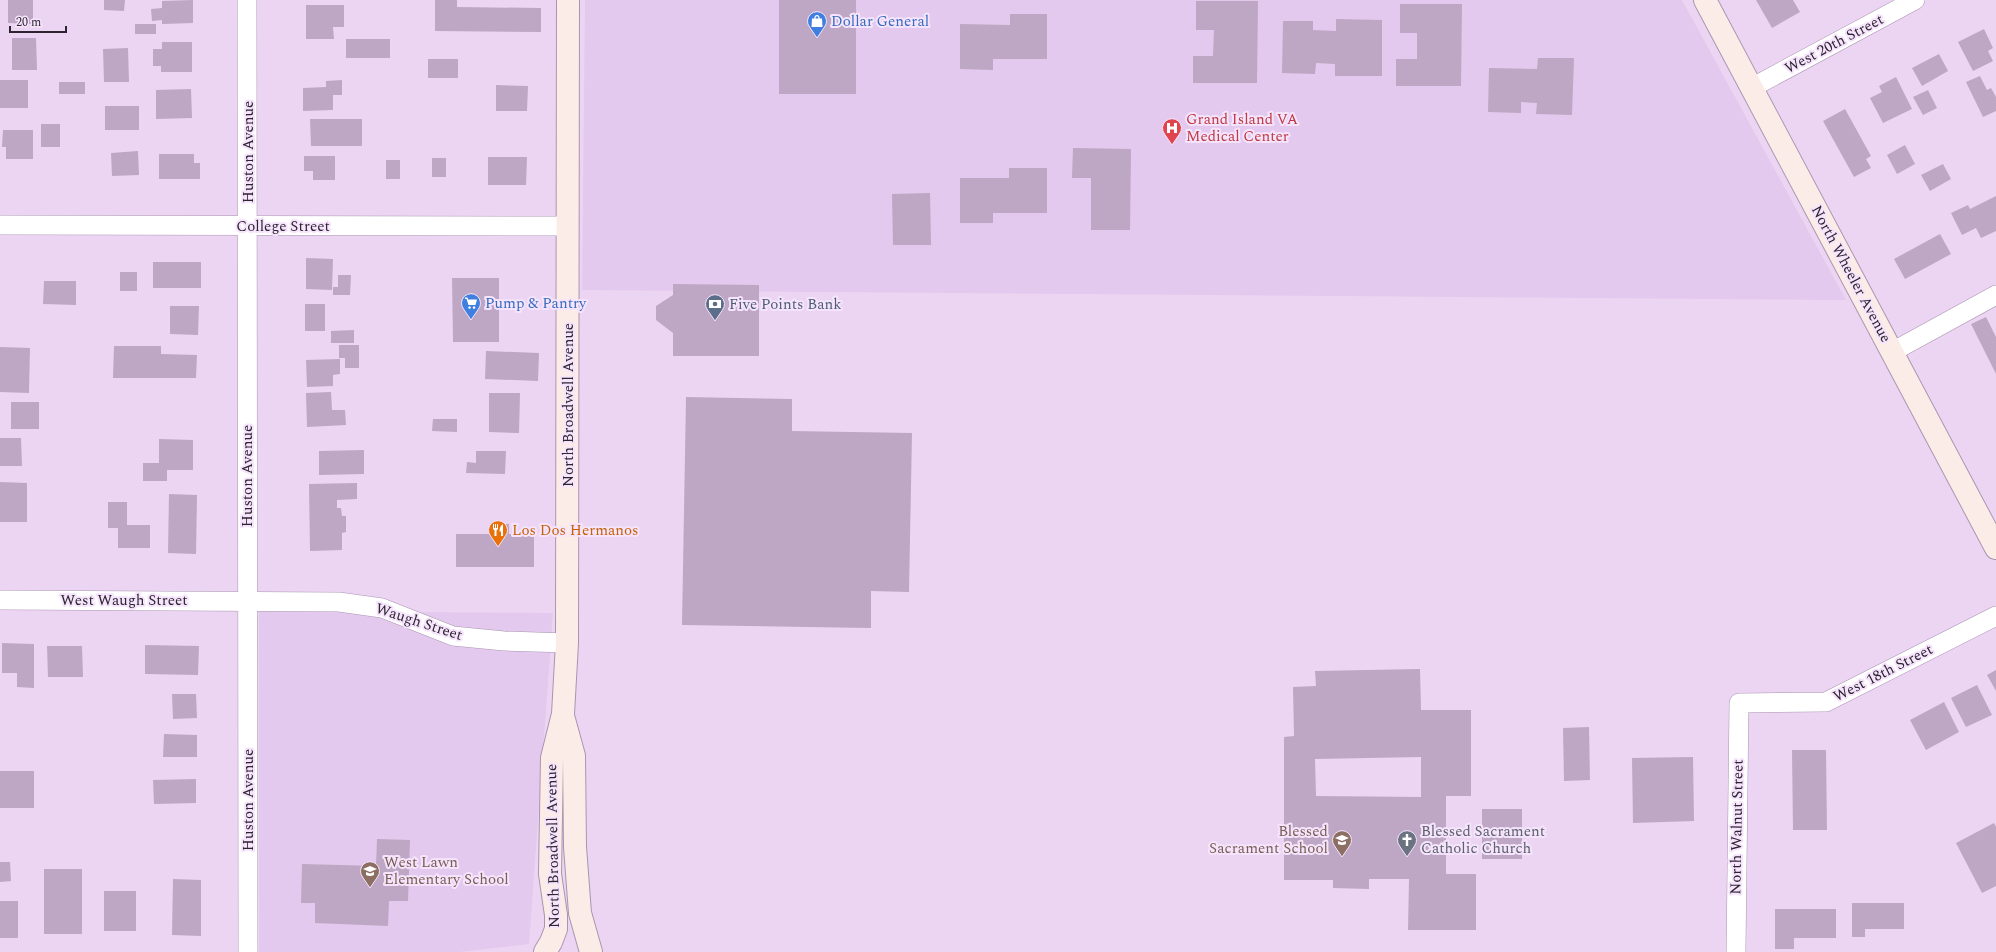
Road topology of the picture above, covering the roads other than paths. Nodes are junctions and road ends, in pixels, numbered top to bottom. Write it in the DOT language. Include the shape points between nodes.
graph roads {
  1 [pos="247,0"];
  2 [pos="568,0"];
  3 [pos="1706,0"];
  4 [pos="1915,0"];
  5 [pos="1753,88"];
  6 [pos="0,225"];
  7 [pos="248,226"];
  8 [pos="567,226"];
  9 [pos="1996,296"];
  10 [pos="1892,352"];
  11 [pos="1996,548"];
  12 [pos="0,600"];
  13 [pos="247,600"];
  14 [pos="1996,616"];
  15 [pos="567,643"];
  16 [pos="1739,703"];
  17 [pos="563,714"];
  18 [pos="248,952"];
  19 [pos="545,952"];
  20 [pos="591,952"];
  21 [pos="1736,952"];
  1 -- 7 [label="street, Huston Avenue"];
  2 -- 8 [label="main road, North Broadwell Avenue"];
  3 -- 5 [label="main road, North Wheeler Avenue"];
  4 -- 5 [label="street, West 20th Street"];
  5 -- 10 [label="main road, North Wheeler Avenue"];
  6 -- 7 [label="street, College Street"];
  7 -- 8 [label="street, College Street"];
  7 -- 13 [label="street, Huston Avenue"];
  8 -- 15 [label="main road, North Broadwell Avenue"];
  9 -- 10 [label="street"];
  10 -- 11 [label="main road, North Wheeler Avenue"];
  12 -- 13 [label="street, West Waugh Street"];
  13 -- 15 [label="street, Waugh Street" via="360,603 382,608 453,636"];
  13 -- 18 [label="street, Huston Avenue"];
  14 -- 16 [label="street, West 18th Street" via="1826,702"];
  15 -- 17 [label="main road, North Broadwell Avenue"];
  16 -- 21 [label="street, North Walnut Street"];
  17 -- 19 [label="main road, North Broadwell Avenue" via="551,765 550,874 556,929"];
  17 -- 20 [label="main road, North Broadwell Avenue" via="574,756 575,847 580,913"];
}
